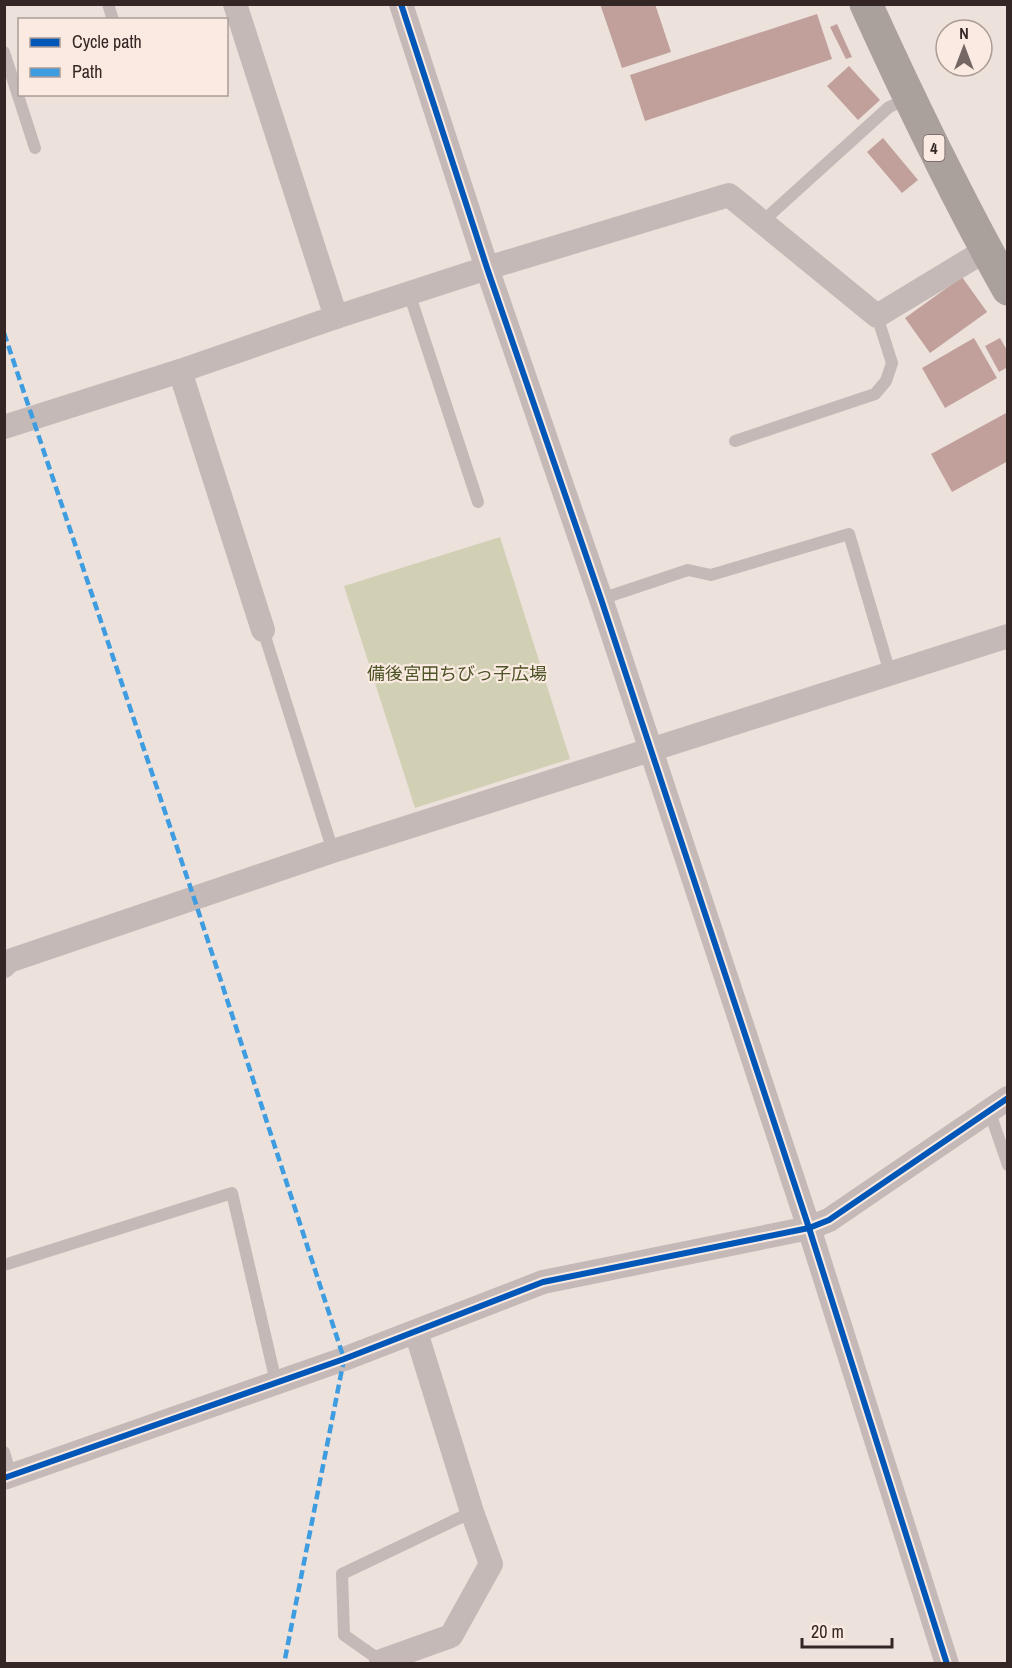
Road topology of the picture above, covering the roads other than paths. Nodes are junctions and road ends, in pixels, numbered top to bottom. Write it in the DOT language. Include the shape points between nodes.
graph roads {
  1 [pos="235,4"];
  2 [pos="401,4"];
  3 [pos="866,4"];
  4 [pos="4,52"];
  5 [pos="18,95"];
  6 [pos="18,96"];
  7 [pos="909,99"];
  8 [pos="35,148"];
  9 [pos="763,221"];
  10 [pos="986,250"];
  11 [pos="487,267"];
  12 [pos="1008,289"];
  13 [pos="409,293"];
  14 [pos="878,316"];
  15 [pos="336,317"];
  16 [pos="180,371"];
  17 [pos="4,427"];
  18 [pos="735,441"];
  19 [pos="478,502"];
  20 [pos="601,599"];
  21 [pos="263,630"];
  22 [pos="1008,636"];
  23 [pos="890,673"];
  24 [pos="650,749"];
  25 [pos="333,851"];
  26 [pos="4,966"];
  27 [pos="998,1104"];
  28 [pos="1008,1165"];
  29 [pos="809,1228"];
  30 [pos="4,1265"];
  31 [pos="416,1332"];
  32 [pos="276,1382"];
  33 [pos="4,1452"];
  34 [pos="8,1477"];
  35 [pos="471,1512"];
  36 [pos="381,1662"];
  37 [pos="947,1664"];
  1 -- 15 [label="street"];
  2 -- 11 [label="street"];
  3 -- 7 [label="highway, 4"];
  4 -- 5 [label="lane"];
  6 -- 8 [label="lane"];
  7 -- 9 [label="lane" via="889,107"];
  7 -- 10 [label="highway, 4"];
  9 -- 11 [label="street" via="729,195"];
  9 -- 14 [label="street"];
  10 -- 12 [label="highway, 4"];
  10 -- 14 [label="street"];
  11 -- 13 [label="street"];
  11 -- 20 [label="street"];
  13 -- 15 [label="street"];
  13 -- 19 [label="lane"];
  14 -- 18 [label="lane" via="892,363 886,381 875,394"];
  15 -- 16 [label="street"];
  16 -- 17 [label="street"];
  16 -- 21 [label="street"];
  20 -- 23 [label="lane" via="688,570 711,575 849,534"];
  20 -- 24 [label="street"];
  21 -- 25 [label="lane"];
  22 -- 23 [label="street"];
  23 -- 24 [label="street"];
  24 -- 25 [label="street"];
  24 -- 29 [label="street"];
  25 -- 26 [label="street" via="9,961"];
  27 -- 28 [label="lane"];
  27 -- 29 [label="street" via="829,1220"];
  29 -- 31 [label="street" via="543,1282"];
  29 -- 37 [label="street"];
  30 -- 32 [label="lane" via="232,1193"];
  31 -- 32 [label="street"];
  31 -- 35 [label="street"];
  32 -- 34 [label="street"];
  33 -- 34 [label="lane"];
  35 -- 36 [label="street" via="491,1564 451,1636"];
  35 -- 36 [label="lane" via="342,1574 344,1635"];
}
